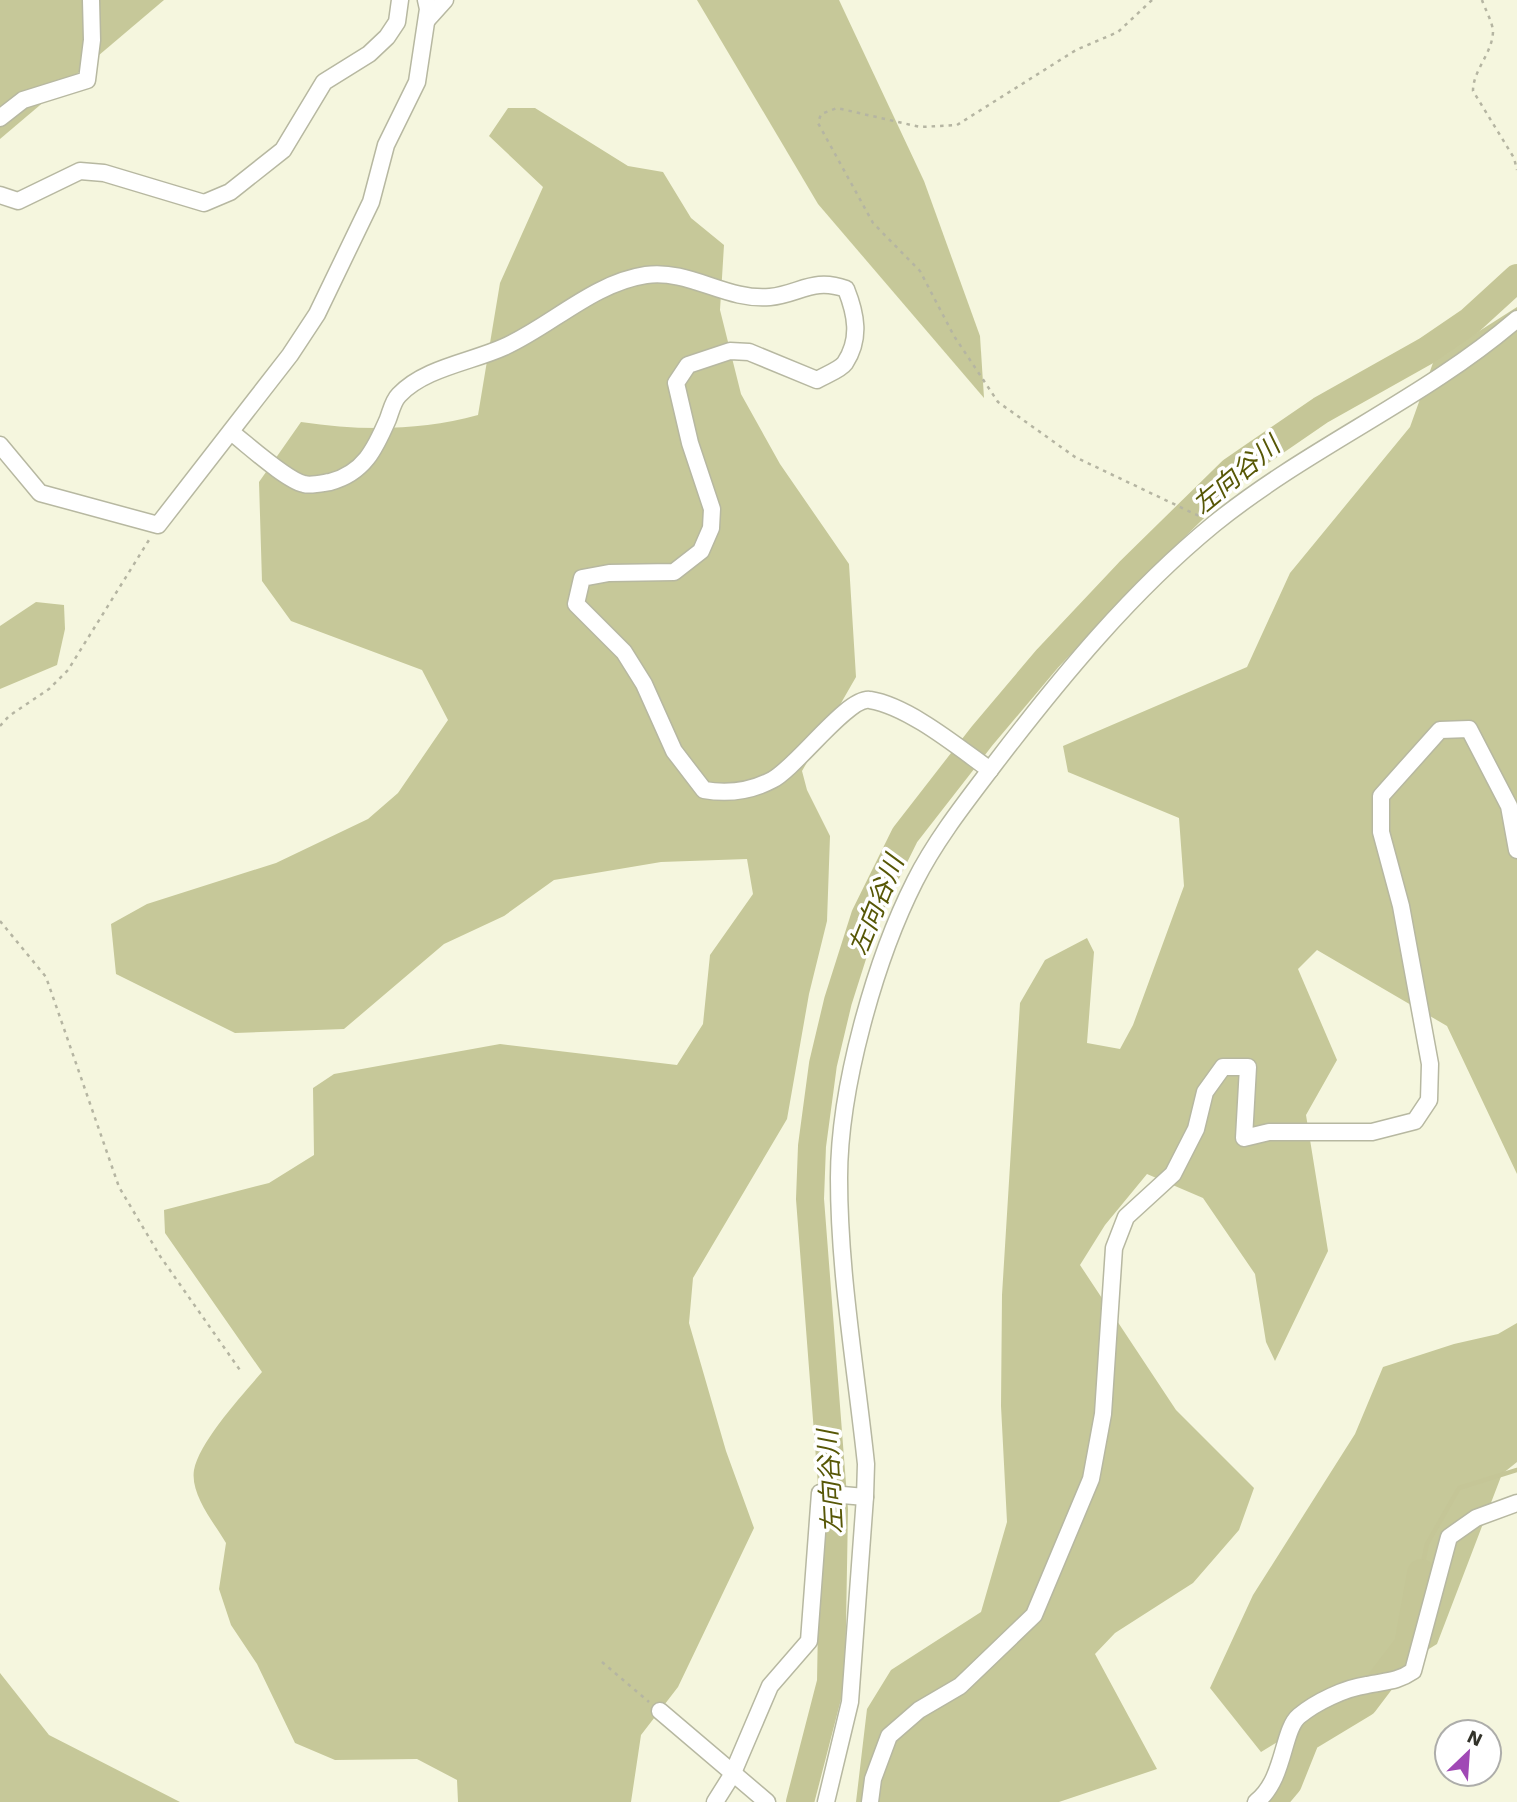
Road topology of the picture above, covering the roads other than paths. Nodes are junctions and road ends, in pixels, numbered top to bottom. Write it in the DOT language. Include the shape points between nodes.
graph roads {
  1 [pos="91,0"];
  2 [pos="400,0"];
  3 [pos="426,0"];
  4 [pos="445,0"];
  5 [pos="427,20"];
  6 [pos="0,118"];
  7 [pos="0,195"];
  8 [pos="1517,320"];
  9 [pos="231,432"];
  10 [pos="0,444"];
  11 [pos="990,769"];
  12 [pos="1517,850"];
  13 [pos="865,1497"];
  14 [pos="1517,1503"];
  15 [pos="660,1711"];
  16 [pos="732,1775"];
  17 [pos="715,1802"];
  18 [pos="767,1802"];
  19 [pos="826,1802"];
  20 [pos="870,1802"];
  21 [pos="1256,1802"];
  1 -- 6 [label="street" via="87,80 23,100"];
  2 -- 7 [label="street" via="397,22 387,37 324,82 283,150 230,192 204,203 104,173 80,171 18,201"];
  3 -- 5 [label="street"];
  4 -- 5 [label="street"];
  5 -- 9 [label="street" via="417,82 386,145 371,202 317,314"];
  8 -- 11 [label="street" via="1476,354 1329,442 1214,524 1124,606"];
  9 -- 10 [label="street" via="158,525 40,493"];
  9 -- 11 [label="street" via="286,476 306,485 328,482 350,476 360,467 375,449 397,396 415,382 506,346 615,284 645,275 679,274 741,297 771,297 814,284 846,289 856,312 856,335 844,365 817,380 749,352 730,351 688,365 676,383 712,509 711,528 701,551 674,572 582,578 576,604 624,652 674,751 704,790 751,789 773,779 853,704 867,699 903,712"];
  11 -- 13 [label="street" via="916,878 887,945 863,1025 845,1118 839,1176 841,1225 866,1464"];
  12 -- 20 [label="street" via="1509,806 1469,729 1440,730 1381,796 1381,832 1401,906 1430,1064 1427,1104 1415,1122 1372,1132 1269,1132 1244,1138 1248,1067 1223,1067 1205,1092 1196,1129 1173,1174 1126,1217 1114,1248 1103,1413 1091,1479 1034,1615 960,1686 919,1710 889,1736"];
  13 -- 16 [label="street" via="820,1493 809,1641 770,1686"];
  13 -- 19 [label="street" via="850,1702"];
  14 -- 21 [label="street" via="1476,1518 1450,1537 1413,1671 1397,1682 1364,1685 1321,1702 1296,1718 1275,1781"];
  15 -- 16 [label="street"];
  16 -- 17 [label="street"];
  16 -- 18 [label="street"];
}
